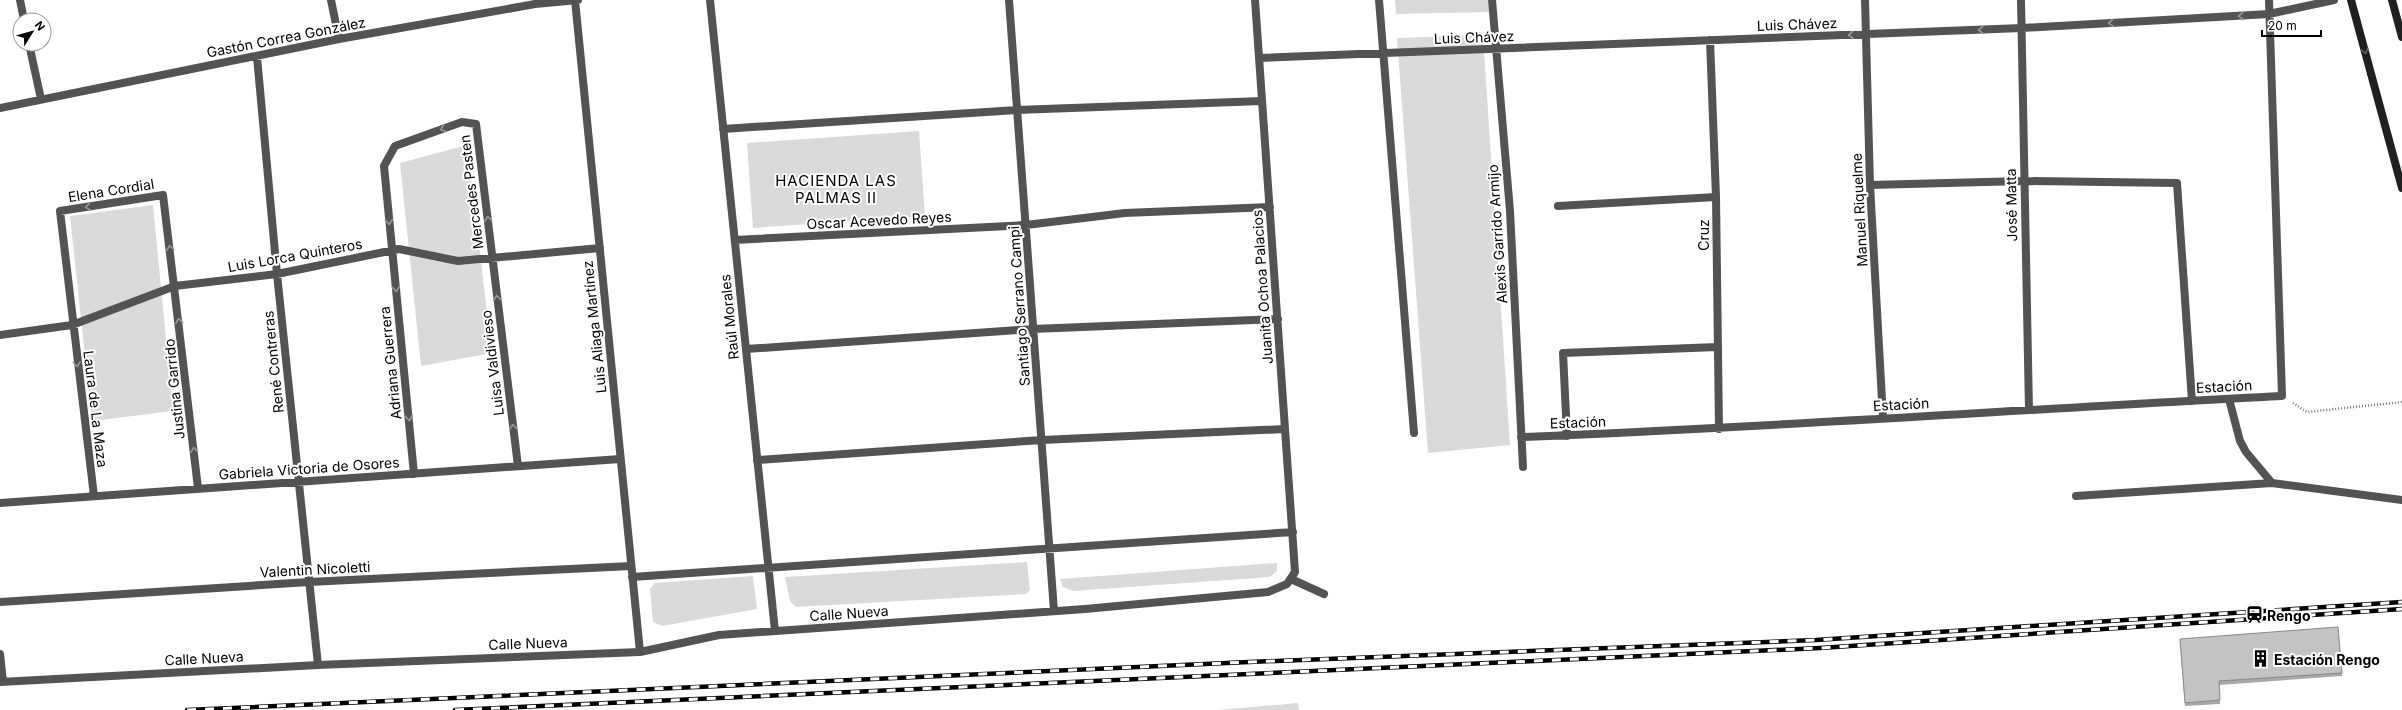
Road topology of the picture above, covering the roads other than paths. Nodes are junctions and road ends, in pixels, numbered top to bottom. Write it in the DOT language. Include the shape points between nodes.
graph roads {
  1 [pos="20,0"];
  2 [pos="331,0"];
  3 [pos="575,0"];
  4 [pos="578,0"];
  5 [pos="710,0"];
  6 [pos="1009,0"];
  7 [pos="1255,0"];
  8 [pos="1379,0"];
  9 [pos="1492,0"];
  10 [pos="1865,0"];
  11 [pos="2021,0"];
  12 [pos="2269,0"];
  13 [pos="2334,0"];
  14 [pos="2351,0"];
  15 [pos="2392,0"];
  16 [pos="22,12"];
  17 [pos="2269,14"];
  18 [pos="2022,28"];
  19 [pos="1867,34"];
  20 [pos="2402,37"];
  21 [pos="339,39"];
  22 [pos="1710,40"];
  23 [pos="1496,49"];
  24 [pos="31,52"];
  25 [pos="1383,53"];
  26 [pos="257,57"];
  27 [pos="1260,58"];
  28 [pos="41,100"];
  29 [pos="1262,101"];
  30 [pos="0,108"];
  31 [pos="1017,110"];
  32 [pos="723,129"];
  33 [pos="2024,181"];
  34 [pos="1870,185"];
  35 [pos="2402,188"];
  36 [pos="1716,197"];
  37 [pos="1558,206"];
  38 [pos="1270,207"];
  39 [pos="1026,225"];
  40 [pos="734,240"];
  41 [pos="600,248"];
  42 [pos="392,250"];
  43 [pos="492,258"];
  44 [pos="276,274"];
  45 [pos="175,286"];
  46 [pos="1278,319"];
  47 [pos="72,325"];
  48 [pos="1033,329"];
  49 [pos="0,335"];
  50 [pos="1717,347"];
  51 [pos="746,349"];
  52 [pos="2229,399"];
  53 [pos="2192,401"];
  54 [pos="2029,410"];
  55 [pos="1883,418"];
  56 [pos="1285,429"];
  57 [pos="1719,429"];
  58 [pos="1414,433"];
  59 [pos="1567,436"];
  60 [pos="1521,437"];
  61 [pos="1042,440"];
  62 [pos="620,459"];
  63 [pos="757,460"];
  64 [pos="518,466"];
  65 [pos="1523,467"];
  66 [pos="414,474"];
  67 [pos="300,482"];
  68 [pos="2272,483"];
  69 [pos="198,488"];
  70 [pos="94,496"];
  71 [pos="2076,496"];
  72 [pos="2402,500"];
  73 [pos="0,503"];
  74 [pos="1293,532"];
  75 [pos="1050,549"];
  76 [pos="631,566"];
  77 [pos="768,568"];
  78 [pos="1293,576"];
  79 [pos="632,577"];
  80 [pos="309,582"];
  81 [pos="1324,594"];
  82 [pos="0,602"];
  83 [pos="1054,611"];
  84 [pos="775,631"];
  85 [pos="640,652"];
  86 [pos="0,654"];
  87 [pos="318,665"];
  88 [pos="2,682"];
  1 -- 16 [label="street"];
  2 -- 21 [label="street"];
  3 -- 4 [label="street, Gastón Correa González"];
  3 -- 21 [label="street, Gastón Correa González" via="535,4"];
  3 -- 41 [label="street, Luis Aliaga Martínez"];
  5 -- 32 [label="street, Raúl Morales"];
  6 -- 31 [label="street, Santiago Serrano Campi"];
  7 -- 27 [label="street, Juanita Ochoa Palacios"];
  8 -- 25 [label="street"];
  9 -- 23 [label="street, Alexis Garrido Armijo"];
  10 -- 19 [label="street, Manuel Riquelme"];
  11 -- 18 [label="street, José Matta"];
  12 -- 17 [label="street"];
  13 -- 17 [label="street, Luis Chávez"];
  14 -- 35 [label="main road, one-way"];
  15 -- 20 [label="main road"];
  17 -- 18 [label="street, Luis Chávez, one-way"];
  17 -- 52 [label="street, Estación" via="2282,396"];
  18 -- 19 [label="street, Luis Chávez, one-way"];
  18 -- 33 [label="street, José Matta"];
  19 -- 22 [label="street, Luis Chávez, one-way"];
  19 -- 34 [label="street, Manuel Riquelme"];
  21 -- 26 [label="street, Gastón Correa González"];
  22 -- 23 [label="street, Luis Chávez"];
  22 -- 36 [label="street, Cruz"];
  23 -- 25 [label="street, Luis Chávez"];
  23 -- 60 [label="street, Alexis Garrido Armijo" via="1510,211"];
  24 -- 28 [label="street"];
  25 -- 27 [label="street, Luis Chávez"];
  25 -- 58 [label="street"];
  26 -- 28 [label="street, Gastón Correa González"];
  26 -- 44 [label="street, René Contreras"];
  27 -- 29 [label="street, Juanita Ochoa Palacios"];
  28 -- 30 [label="street, Gastón Correa González"];
  29 -- 31 [label="street"];
  29 -- 38 [label="street, Juanita Ochoa Palacios"];
  31 -- 32 [label="street"];
  31 -- 39 [label="street, Santiago Serrano Campi"];
  32 -- 40 [label="street, Raúl Morales"];
  33 -- 34 [label="street"];
  33 -- 53 [label="street" via="2177,183"];
  33 -- 54 [label="street, José Matta"];
  34 -- 55 [label="street, Manuel Riquelme"];
  36 -- 37 [label="street"];
  36 -- 50 [label="street, Cruz"];
  38 -- 39 [label="street, Oscar Acevedo Reyes" via="1125,213"];
  38 -- 46 [label="street, Juanita Ochoa Palacios"];
  39 -- 40 [label="street, Oscar Acevedo Reyes"];
  39 -- 48 [label="street, Santiago Serrano Campi"];
  40 -- 51 [label="street, Raúl Morales"];
  41 -- 43 [label="street, Luis Lorca Quinteros"];
  41 -- 62 [label="street, Luis Aliaga Martínez"];
  42 -- 43 [label="street, Luis Lorca Quinteros" via="399,249 458,261"];
  43 -- 42 [label="street, Mercedes Pasten, one-way" via="476,124 462,122 395,146 384,166"];
  42 -- 44 [label="street, Luis Lorca Quinteros"];
  42 -- 66 [label="street, Adriana Guerrera, one-way"];
  64 -- 43 [label="street, Luisa Valdivieso, one-way"];
  44 -- 45 [label="street, Luis Lorca Quinteros"];
  44 -- 67 [label="street, René Contreras"];
  45 -- 47 [label="street, Luis Lorca Quinteros"];
  45 -- 47 [label="street, Elena Cordial, one-way" via="163,195 60,211"];
  69 -- 45 [label="street, Justina Garrido, one-way"];
  46 -- 48 [label="street"];
  46 -- 56 [label="street, Juanita Ochoa Palacios"];
  47 -- 49 [label="street, Luis Lorca Quinteros"];
  47 -- 70 [label="street, Laura de La Maza, one-way"];
  48 -- 51 [label="street"];
  48 -- 61 [label="street, Santiago Serrano Campi"];
  50 -- 57 [label="street, Cruz"];
  50 -- 59 [label="street" via="1563,354"];
  51 -- 63 [label="street, Raúl Morales"];
  52 -- 53 [label="street, Estación"];
  52 -- 68 [label="street" via="2240,441"];
  53 -- 54 [label="street, Estación"];
  54 -- 55 [label="street, Estación"];
  55 -- 57 [label="street, Estación"];
  56 -- 61 [label="street"];
  56 -- 74 [label="street, Juanita Ochoa Palacios"];
  57 -- 59 [label="street, Estación"];
  59 -- 60 [label="street, Estación"];
  60 -- 65 [label="street, Alexis Garrido Armijo"];
  61 -- 63 [label="street"];
  61 -- 75 [label="street, Santiago Serrano Campi"];
  62 -- 64 [label="street, Gabriela Victoria de Osores"];
  62 -- 76 [label="street, Luis Aliaga Martínez"];
  63 -- 77 [label="street, Raúl Morales"];
  64 -- 66 [label="street, Gabriela Victoria de Osores"];
  66 -- 67 [label="street, Gabriela Victoria de Osores"];
  67 -- 69 [label="street, Gabriela Victoria de Osores"];
  67 -- 80 [label="street, René Contreras"];
  68 -- 71 [label="street"];
  68 -- 72 [label="street"];
  69 -- 70 [label="street, Gabriela Victoria de Osores"];
  70 -- 73 [label="street, Gabriela Victoria de Osores"];
  74 -- 75 [label="street"];
  74 -- 78 [label="street, Juanita Ochoa Palacios"];
  75 -- 77 [label="street"];
  75 -- 83 [label="street, Santiago Serrano Campi"];
  76 -- 79 [label="street, Luis Aliaga Martínez"];
  76 -- 80 [label="street, Valentin Nicoletti"];
  77 -- 79 [label="street"];
  77 -- 84 [label="street, Raúl Morales"];
  78 -- 81 [label="street"];
  78 -- 83 [label="street, Calle Nueva" via="1287,584 1268,592"];
  79 -- 85 [label="street, Luis Aliaga Martínez"];
  80 -- 82 [label="street, Valentin Nicoletti"];
  80 -- 87 [label="street, René Contreras"];
  83 -- 84 [label="street, Calle Nueva"];
  84 -- 85 [label="street, Calle Nueva" via="719,635"];
  85 -- 87 [label="street, Calle Nueva"];
  86 -- 88 [label="street"];
  87 -- 88 [label="street, Calle Nueva"];
}
